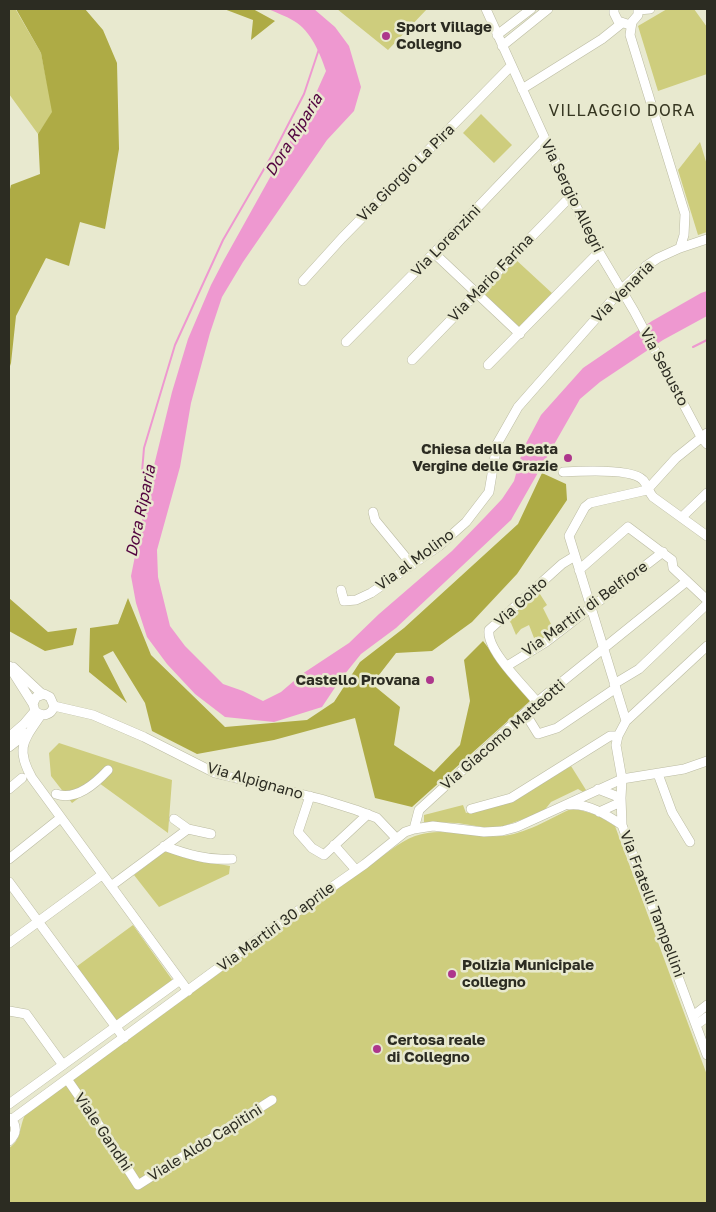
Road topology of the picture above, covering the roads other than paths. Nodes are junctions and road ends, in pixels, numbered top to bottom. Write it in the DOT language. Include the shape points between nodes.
graph roads {
  1 [pos="486,9"];
  2 [pos="531,9"];
  3 [pos="548,9"];
  4 [pos="650,9"];
  5 [pos="638,10"];
  6 [pos="617,17"];
  7 [pos="632,22"];
  8 [pos="497,35"];
  9 [pos="502,46"];
  10 [pos="511,66"];
  11 [pos="522,89"];
  12 [pos="544,138"];
  13 [pos="571,196"];
  14 [pos="707,239"];
  15 [pos="680,248"];
  16 [pos="599,252"];
  17 [pos="434,253"];
  18 [pos="303,281"];
  19 [pos="621,290"];
  20 [pos="476,294"];
  21 [pos="520,334"];
  22 [pos="346,342"];
  23 [pos="412,360"];
  24 [pos="488,365"];
  25 [pos="553,367"];
  26 [pos="705,438"];
  27 [pos="563,472"];
  28 [pos="647,490"];
  29 [pos="707,493"];
  30 [pos="372,512"];
  31 [pos="682,517"];
  32 [pos="707,536"];
  33 [pos="663,552"];
  34 [pos="575,556"];
  35 [pos="412,565"];
  36 [pos="580,570"];
  37 [pos="687,581"];
  38 [pos="341,590"];
  39 [pos="707,600"];
  40 [pos="707,604"];
  41 [pos="591,606"];
  42 [pos="707,646"];
  43 [pos="604,649"];
  44 [pos="9,664"];
  45 [pos="507,666"];
  46 [pos="615,686"];
  47 [pos="42,694"];
  48 [pos="538,702"];
  49 [pos="54,706"];
  50 [pos="36,710"];
  51 [pos="525,714"];
  52 [pos="626,722"];
  53 [pos="32,729"];
  54 [pos="618,736"];
  55 [pos="9,737"];
  56 [pos="9,747"];
  57 [pos="707,761"];
  58 [pos="108,770"];
  59 [pos="658,774"];
  60 [pos="22,778"];
  61 [pos="622,779"];
  62 [pos="9,789"];
  63 [pos="598,790"];
  64 [pos="56,794"];
  65 [pos="310,796"];
  66 [pos="621,800"];
  67 [pos="566,805"];
  68 [pos="471,809"];
  69 [pos="600,812"];
  70 [pos="368,814"];
  71 [pos="174,819"];
  72 [pos="58,820"];
  73 [pos="622,825"];
  74 [pos="188,829"];
  75 [pos="414,829"];
  76 [pos="211,834"];
  77 [pos="396,838"];
  78 [pos="690,842"];
  79 [pos="334,845"];
  80 [pos="164,846"];
  81 [pos="9,859"];
  82 [pos="232,859"];
  83 [pos="356,870"];
  84 [pos="99,877"];
  85 [pos="9,882"];
  86 [pos="111,886"];
  87 [pos="38,921"];
  88 [pos="9,942"];
  89 [pos="180,980"];
  90 [pos="188,991"];
  91 [pos="707,1005"];
  92 [pos="9,1011"];
  93 [pos="707,1017"];
  94 [pos="695,1020"];
  95 [pos="115,1027"];
  96 [pos="124,1038"];
  97 [pos="707,1055"];
  98 [pos="63,1065"];
  99 [pos="67,1080"];
  100 [pos="272,1100"];
  101 [pos="9,1104"];
  102 [pos="10,1119"];
  103 [pos="9,1141"];
  104 [pos="138,1185"];
  1 -- 8 [label="street, Via Sergio Allegri"];
  2 -- 8 [label="street"];
  3 -- 9 [label="street"];
  4 -- 5 [label="street"];
  5 -- 7 [label="street"];
  6 -- 7 [label="street"];
  6 -- 11 [label="street" via="609,33"];
  7 -- 15 [label="street" via="630,35 685,214"];
  8 -- 9 [label="street, Via Sergio Allegri"];
  9 -- 10 [label="street, Via Sergio Allegri"];
  10 -- 11 [label="street, Via Sergio Allegri"];
  10 -- 18 [label="street, Via Giorgio La Pira"];
  11 -- 12 [label="street, Via Sergio Allegri"];
  12 -- 13 [label="street, Via Sergio Allegri"];
  12 -- 17 [label="street, Via Lorenzini"];
  13 -- 16 [label="street, Via Sergio Allegri"];
  13 -- 20 [label="street, Via Mario Farina"];
  14 -- 15 [label="street, Via Venaria"];
  15 -- 19 [label="street, Via Venaria" via="646,266"];
  16 -- 19 [label="street, Via Sergio Allegri"];
  16 -- 21 [label="street"];
  17 -- 20 [label="street"];
  17 -- 22 [label="street, Via Lorenzini"];
  19 -- 25 [label="street, Via Venaria"];
  19 -- 26 [label="street, Via Sebusto"];
  20 -- 21 [label="street"];
  20 -- 23 [label="street, Via Mario Farina"];
  21 -- 24 [label="street"];
  25 -- 35 [label="street, Via al Molino" via="518,407 497,444 489,492 466,522"];
  26 -- 28 [label="street" via="676,458"];
  27 -- 28 [label="street" via="635,474 644,480"];
  28 -- 31 [label="street"];
  28 -- 34 [label="street" via="590,503 585,507 569,536"];
  29 -- 31 [label="street"];
  30 -- 35 [label="street"];
  31 -- 32 [label="street"];
  33 -- 36 [label="street" via="628,527"];
  33 -- 37 [label="street"];
  33 -- 41 [label="street, Via Martiri di Belfiore"];
  34 -- 36 [label="street"];
  34 -- 45 [label="street, Via Goito" via="489,630 491,641"];
  35 -- 38 [label="street, Via al Molino" via="356,600 344,601"];
  36 -- 41 [label="street"];
  37 -- 39 [label="street"];
  37 -- 43 [label="street, Via Giacomo Matteotti"];
  40 -- 46 [label="street" via="639,669"];
  41 -- 43 [label="street"];
  41 -- 45 [label="street, Via Martiri di Belfiore" via="546,642"];
  42 -- 52 [label="street"];
  43 -- 46 [label="street"];
  43 -- 48 [label="street, Via Giacomo Matteotti"];
  44 -- 47 [label="street"];
  44 -- 50 [label="street"];
  45 -- 48 [label="street, Via Goito"];
  46 -- 51 [label="street" via="557,728 538,734"];
  46 -- 52 [label="street"];
  47 -- 49 [label="street" via="50,697"];
  47 -- 50 [label="street" via="36,697"];
  48 -- 51 [label="street, Via Giacomo Matteotti"];
  49 -- 50 [label="street" via="50,712"];
  49 -- 65 [label="street, Via Alpignano" via="102,719 215,773"];
  50 -- 53 [label="street"];
  50 -- 55 [label="street"];
  51 -- 75 [label="street, Via Giacomo Matteotti" via="419,810"];
  52 -- 54 [label="street"];
  53 -- 56 [label="street"];
  53 -- 86 [label="street" via="22,746 26,768"];
  54 -- 61 [label="street, Via Fratelli Tampellini" via="616,746"];
  54 -- 68 [label="street" via="610,736 511,798"];
  57 -- 59 [label="street, Via Martiri 30 aprile"];
  58 -- 64 [label="street" via="77,794 64,797"];
  59 -- 61 [label="street, Via Martiri 30 aprile"];
  59 -- 78 [label="street" via="672,812"];
  60 -- 62 [label="street"];
  61 -- 63 [label="street, Via Martiri 30 aprile"];
  61 -- 66 [label="street, Via Fratelli Tampellini"];
  63 -- 66 [label="street"];
  63 -- 67 [label="street, Via Martiri 30 aprile"];
  65 -- 70 [label="street, Via Alpignano"];
  65 -- 79 [label="street" via="298,832 312,848 324,854"];
  66 -- 69 [label="street"];
  66 -- 73 [label="street, Via Fratelli Tampellini"];
  67 -- 69 [label="street" via="581,805"];
  67 -- 75 [label="street, Via Martiri 30 aprile" via="502,831 432,826"];
  69 -- 73 [label="street"];
  70 -- 77 [label="street, Via Alpignano" via="377,818"];
  70 -- 79 [label="street"];
  71 -- 74 [label="street"];
  72 -- 81 [label="street"];
  73 -- 94 [label="street, Via Fratelli Tampellini"];
  74 -- 76 [label="street"];
  74 -- 80 [label="street"];
  75 -- 77 [label="street, Via Martiri 30 aprile"];
  77 -- 83 [label="street, Via Martiri 30 aprile"];
  79 -- 83 [label="street"];
  80 -- 82 [label="street" via="207,859"];
  80 -- 86 [label="street"];
  83 -- 90 [label="street, Via Martiri 30 aprile"];
  84 -- 87 [label="street"];
  85 -- 87 [label="street"];
  86 -- 89 [label="street"];
  87 -- 88 [label="street"];
  87 -- 95 [label="street"];
  89 -- 90 [label="street"];
  89 -- 95 [label="street"];
  90 -- 96 [label="street, Via Martiri 30 aprile"];
  91 -- 94 [label="street"];
  92 -- 98 [label="street" via="26,1014"];
  93 -- 94 [label="street"];
  94 -- 97 [label="street, Via Fratelli Tampellini"];
  95 -- 96 [label="street"];
  95 -- 98 [label="street"];
  96 -- 99 [label="street, Via Martiri 30 aprile"];
  98 -- 101 [label="street"];
  99 -- 102 [label="street, Via Martiri 30 aprile"];
  99 -- 104 [label="street, Viale Gandhi"];
  100 -- 104 [label="street, Viale Aldo Capitini"];
  102 -- 103 [label="street" via="15,1133"];
}
